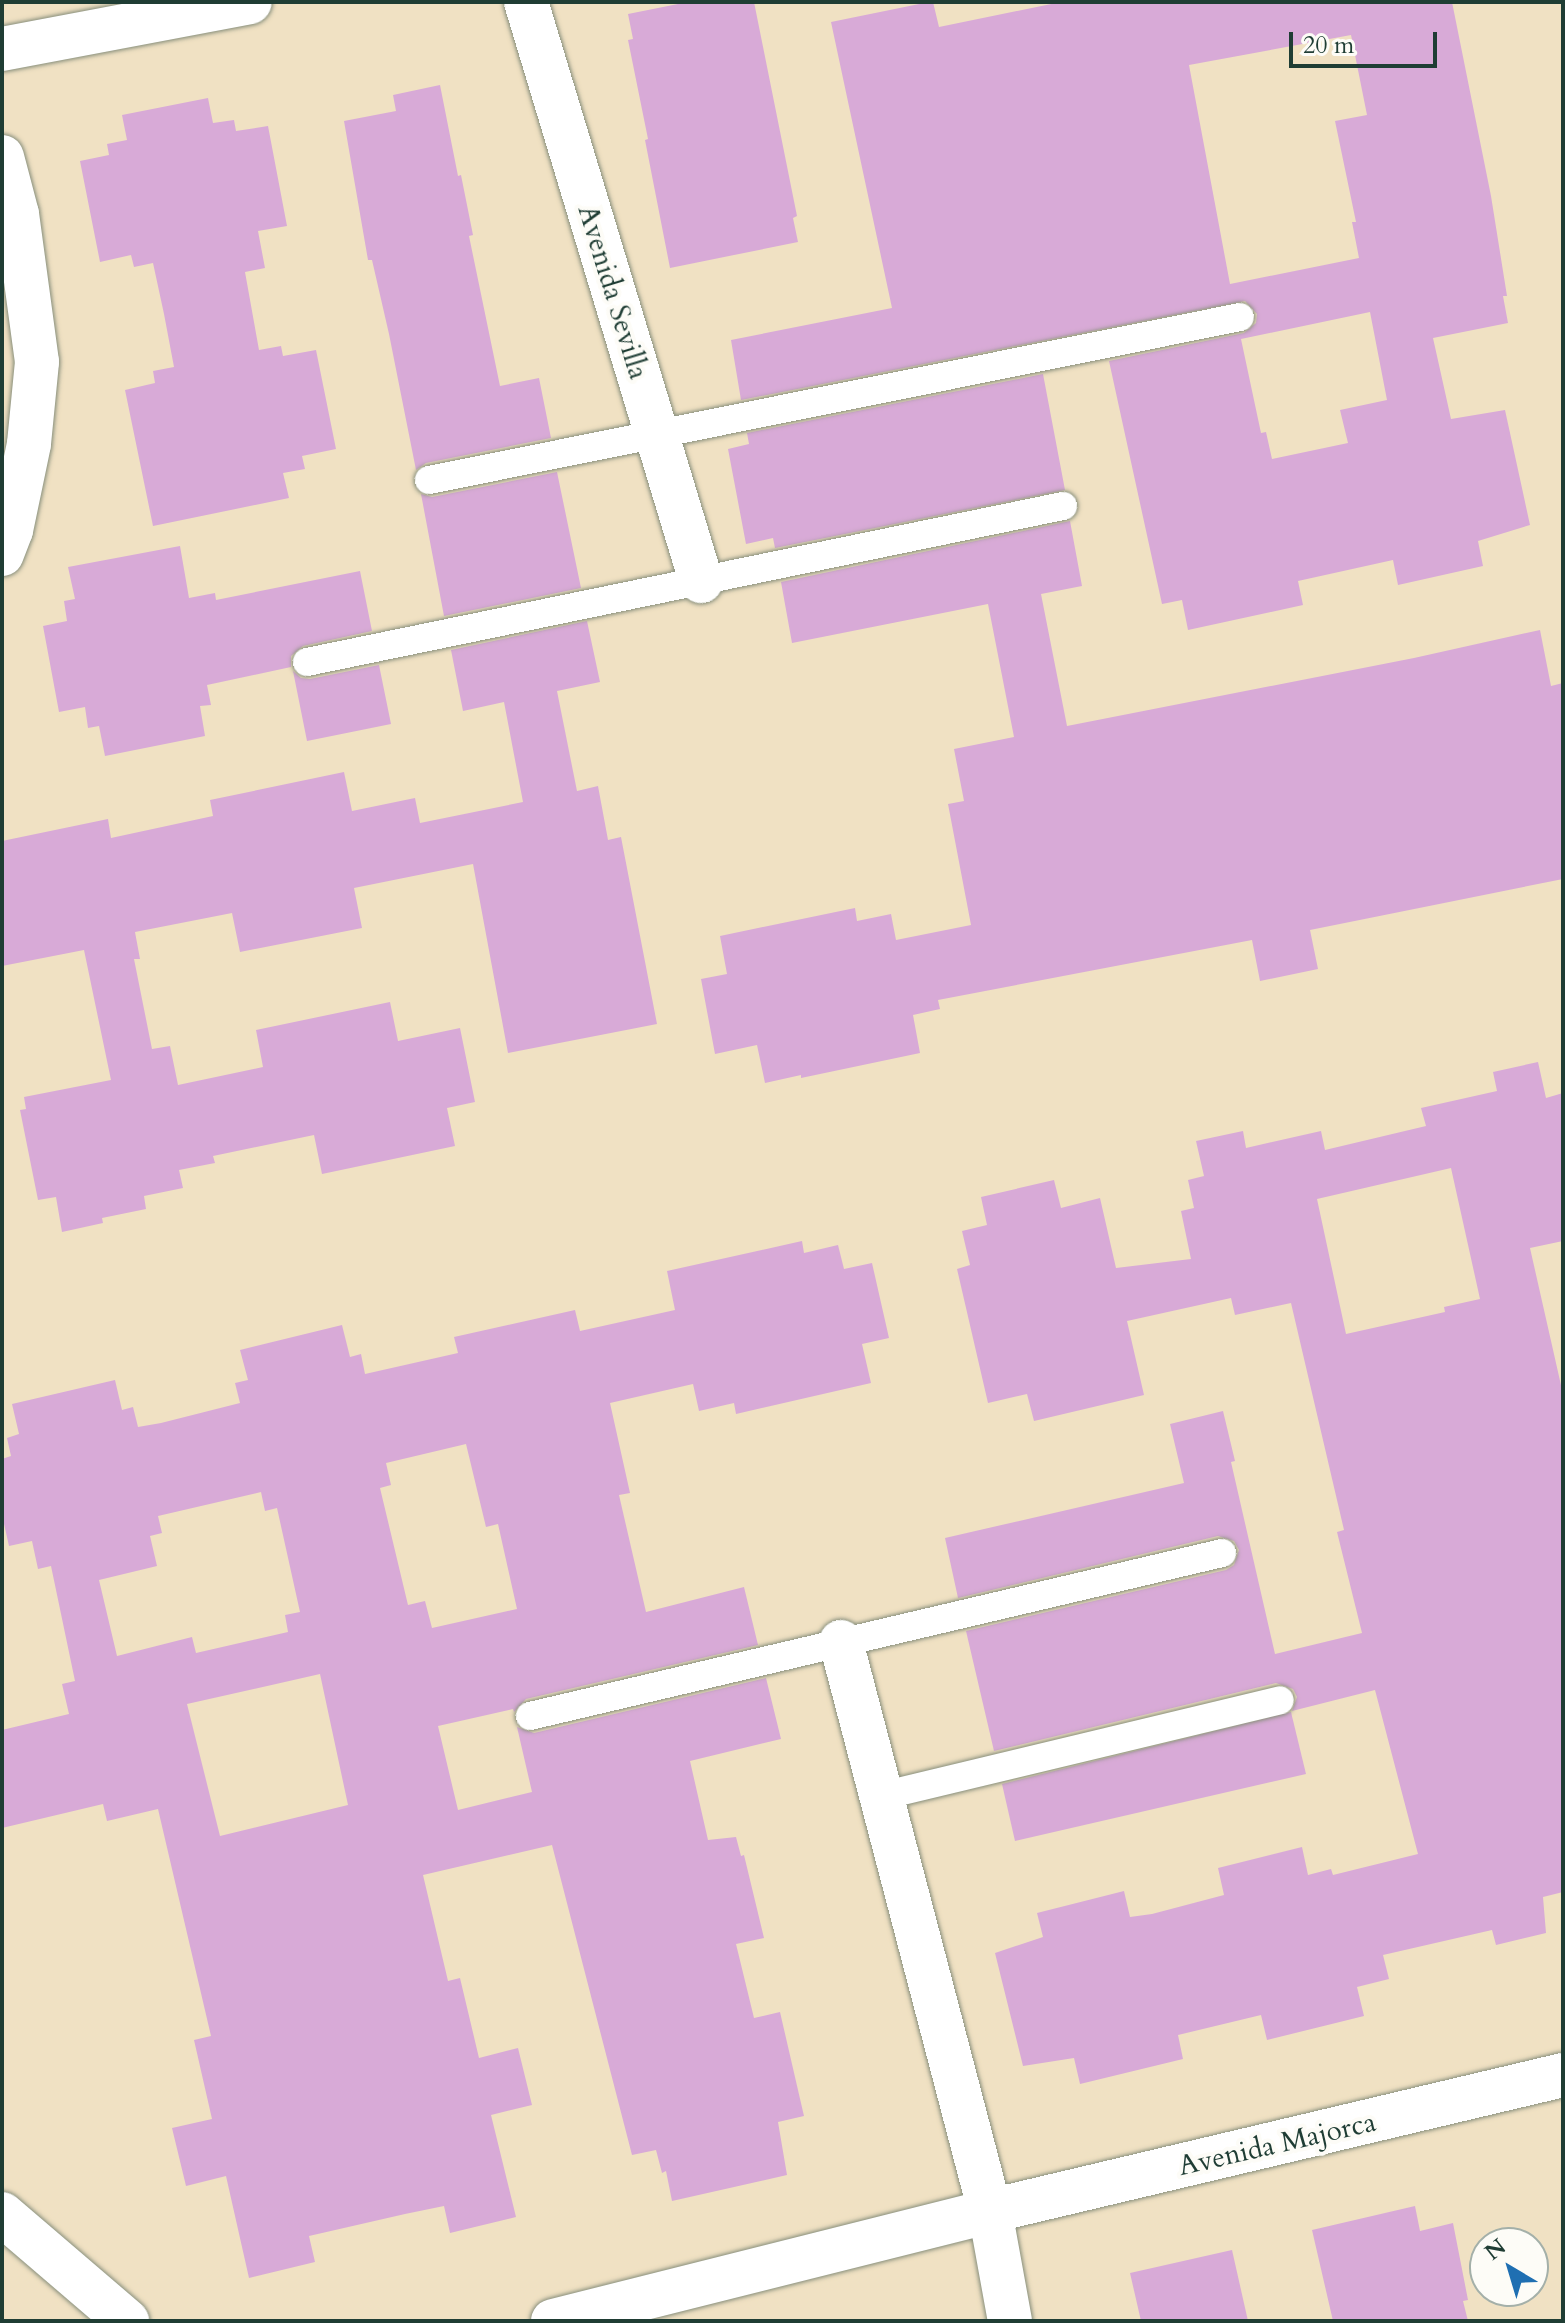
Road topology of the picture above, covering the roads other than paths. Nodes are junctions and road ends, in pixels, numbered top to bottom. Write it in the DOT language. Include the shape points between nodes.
graph roads {
  1 [pos="250,2"];
  2 [pos="526,2"];
  3 [pos="2,49"];
  4 [pos="2,157"];
  5 [pos="1240,317"];
  6 [pos="655,433"];
  7 [pos="429,480"];
  8 [pos="1063,506"];
  9 [pos="2,554"];
  10 [pos="701,581"];
  11 [pos="307,662"];
  12 [pos="1222,1553"];
  13 [pos="841,1642"];
  14 [pos="1280,1700"];
  15 [pos="530,1716"];
  16 [pos="881,1796"];
  17 [pos="1563,2075"];
  18 [pos="990,2211"];
  19 [pos="2,2214"];
  20 [pos="127,2321"];
  21 [pos="553,2321"];
  22 [pos="1010,2321"];
  1 -- 3 [label="street"];
  2 -- 6 [label="street, Avenida Sevilla"];
  4 -- 9 [label="street" via="17,214 37,362 29,444"];
  5 -- 6 [label="lane"];
  6 -- 7 [label="lane"];
  6 -- 10 [label="street, Avenida Sevilla"];
  8 -- 10 [label="lane"];
  10 -- 11 [label="lane"];
  12 -- 13 [label="lane"];
  13 -- 15 [label="lane"];
  13 -- 16 [label="street"];
  14 -- 16 [label="lane"];
  16 -- 18 [label="street"];
  17 -- 18 [label="street, Avenida Majorca"];
  18 -- 21 [label="street, Avenida Majorca"];
  18 -- 22 [label="street"];
  19 -- 20 [label="street"];
}
